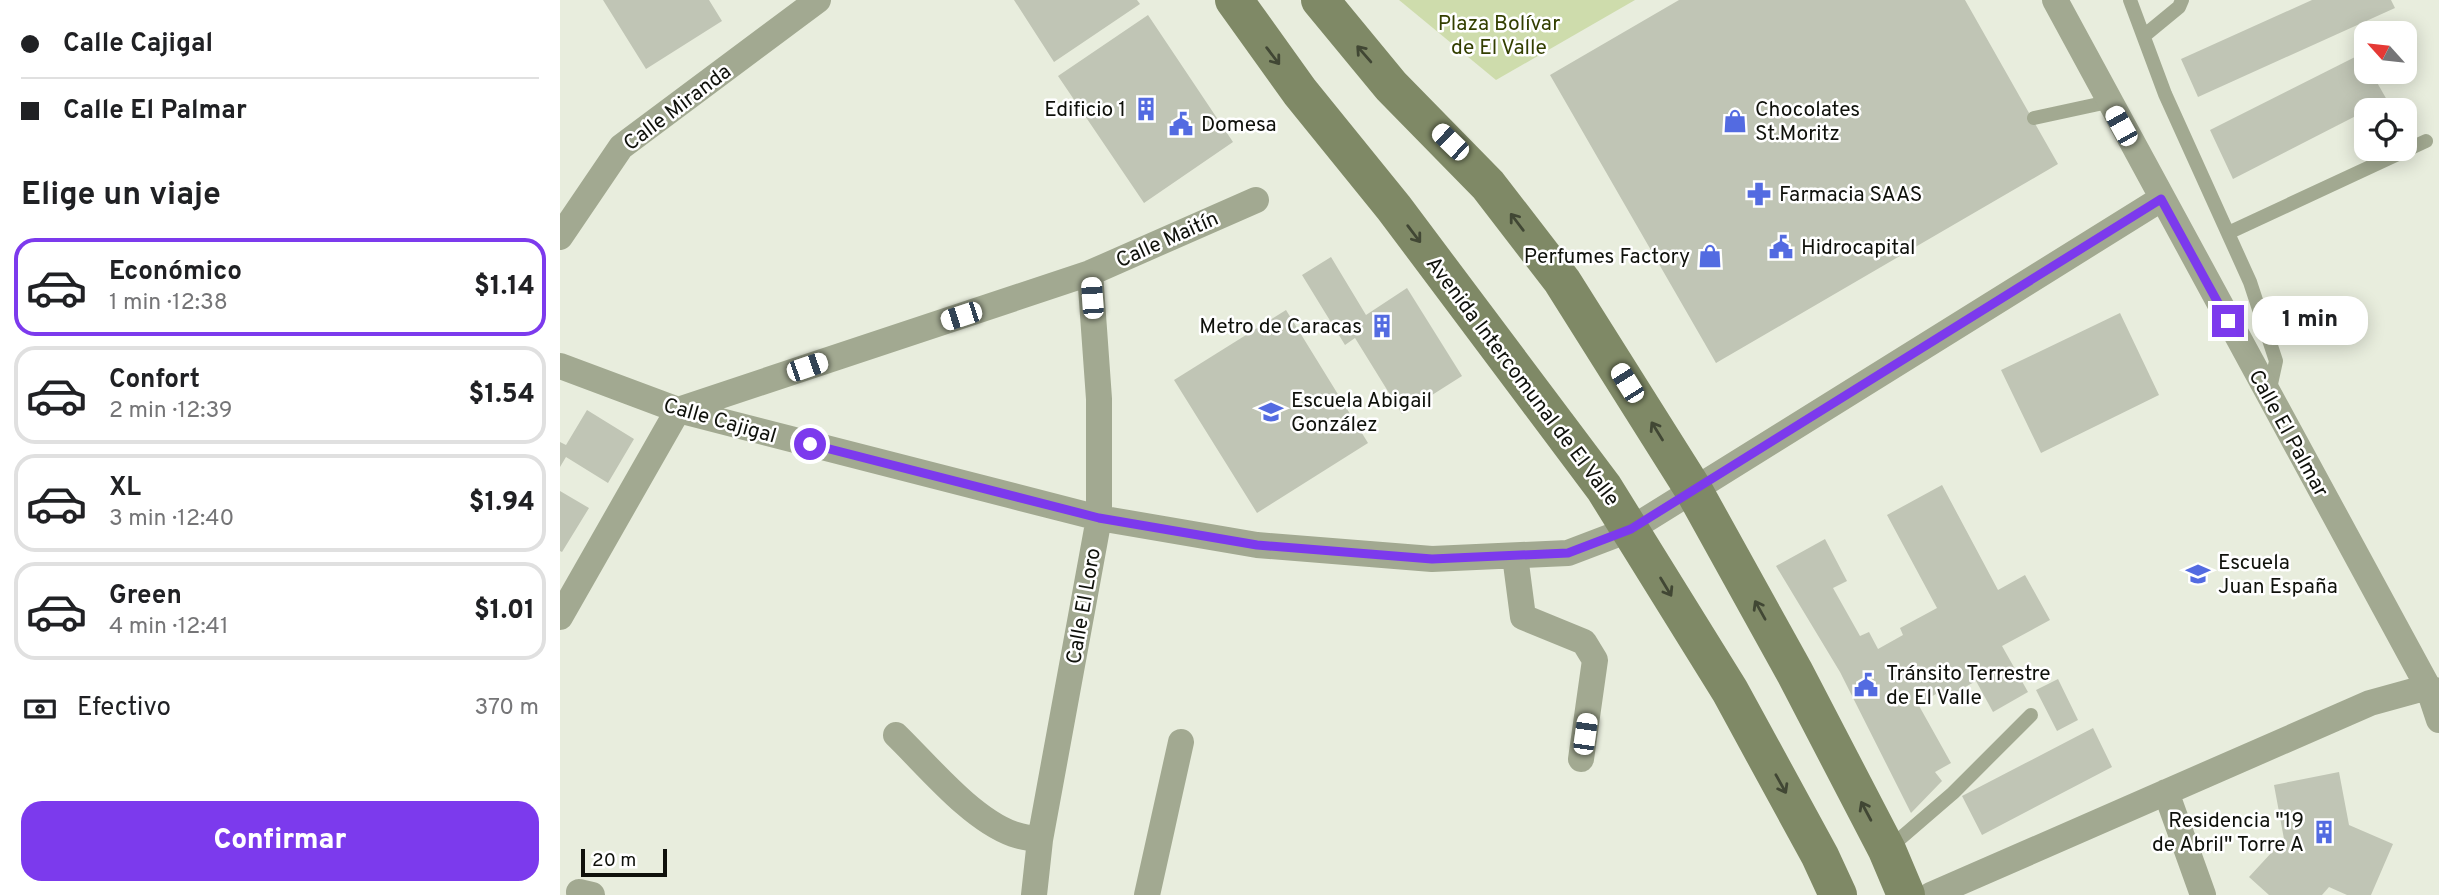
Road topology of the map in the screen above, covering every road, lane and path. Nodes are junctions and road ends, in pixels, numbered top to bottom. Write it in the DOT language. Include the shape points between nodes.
graph roads {
  1 [pos="818,0"];
  2 [pos="1234,0"];
  3 [pos="1320,0"];
  4 [pos="2055,0"];
  5 [pos="2130,0"];
  6 [pos="2182,0"];
  7 [pos="2145,35"];
  8 [pos="2108,102"];
  9 [pos="2034,118"];
  10 [pos="2426,141"];
  11 [pos="2161,199"];
  12 [pos="1256,200"];
  13 [pos="2228,233"];
  14 [pos="560,237"];
  15 [pos="1090,272"];
  16 [pos="560,366"];
  17 [pos="2269,395"];
  18 [pos="678,410"];
  19 [pos="1693,489"];
  20 [pos="1099,518"];
  21 [pos="1631,529"];
  22 [pos="1515,555"];
  23 [pos="560,617"];
  24 [pos="2433,689"];
  25 [pos="2031,715"];
  26 [pos="2439,720"];
  27 [pos="896,735"];
  28 [pos="1181,742"];
  29 [pos="1581,760"];
  30 [pos="2166,792"];
  31 [pos="1040,840"];
  32 [pos="1887,850"];
  33 [pos="1034,895"];
  34 [pos="1147,895"];
  35 [pos="1838,895"];
  36 [pos="1906,895"];
  37 [pos="1931,895"];
  38 [pos="2203,895"];
  1 -- 14 [label="street, Calle Miranda" via="621,147"];
  2 -- 21 [label="main road, Avenida Intercomunal de El Valle, one-way"];
  19 -- 3 [label="main road, one-way" via="1563,281 1488,185 1391,86"];
  4 -- 8 [label="street, Calle El Palmar"];
  5 -- 7 [label="lane"];
  6 -- 7 [label="lane"];
  7 -- 13 [label="lane" via="2165,94"];
  8 -- 9 [label="lane"];
  8 -- 11 [label="street, Calle El Palmar"];
  10 -- 13 [label="lane"];
  11 -- 17 [label="street, Calle El Palmar"];
  11 -- 19 [label="street, Calle Cajigal"];
  12 -- 15 [label="street, Calle Maitín"];
  13 -- 17 [label="lane" via="2276,361"];
  15 -- 18 [label="street, Calle Maitín"];
  15 -- 20 [label="street, Calle El Loro" via="1099,399"];
  16 -- 18 [label="street, Calle Cajigal"];
  17 -- 24 [label="street, Calle El Palmar"];
  18 -- 20 [label="street, Calle Cajigal"];
  18 -- 23 [label="street"];
  19 -- 21 [label="street, Calle Cajigal"];
  32 -- 19 [label="main road, one-way"];
  20 -- 22 [label="street, Calle Cajigal" via="1257,545 1432,559"];
  20 -- 31 [label="street, Calle El Loro"];
  21 -- 22 [label="street, Calle Cajigal" via="1568,553"];
  21 -- 35 [label="main road, Avenida Intercomunal de El Valle, one-way" via="1730,691"];
  22 -- 29 [label="street" via="1523,617 1577,638 1595,660"];
  24 -- 26 [label="street, Calle El Palmar"];
  24 -- 30 [label="street" via="2370,703"];
  25 -- 32 [label="lane" via="1953,793"];
  27 -- 31 [label="street" via="986,818 1012,834"];
  28 -- 34 [label="street"];
  30 -- 37 [label="street"];
  30 -- 38 [label="street"];
  31 -- 33 [label="street, Calle El Loro"];
  32 -- 36 [label="main road"];
}
